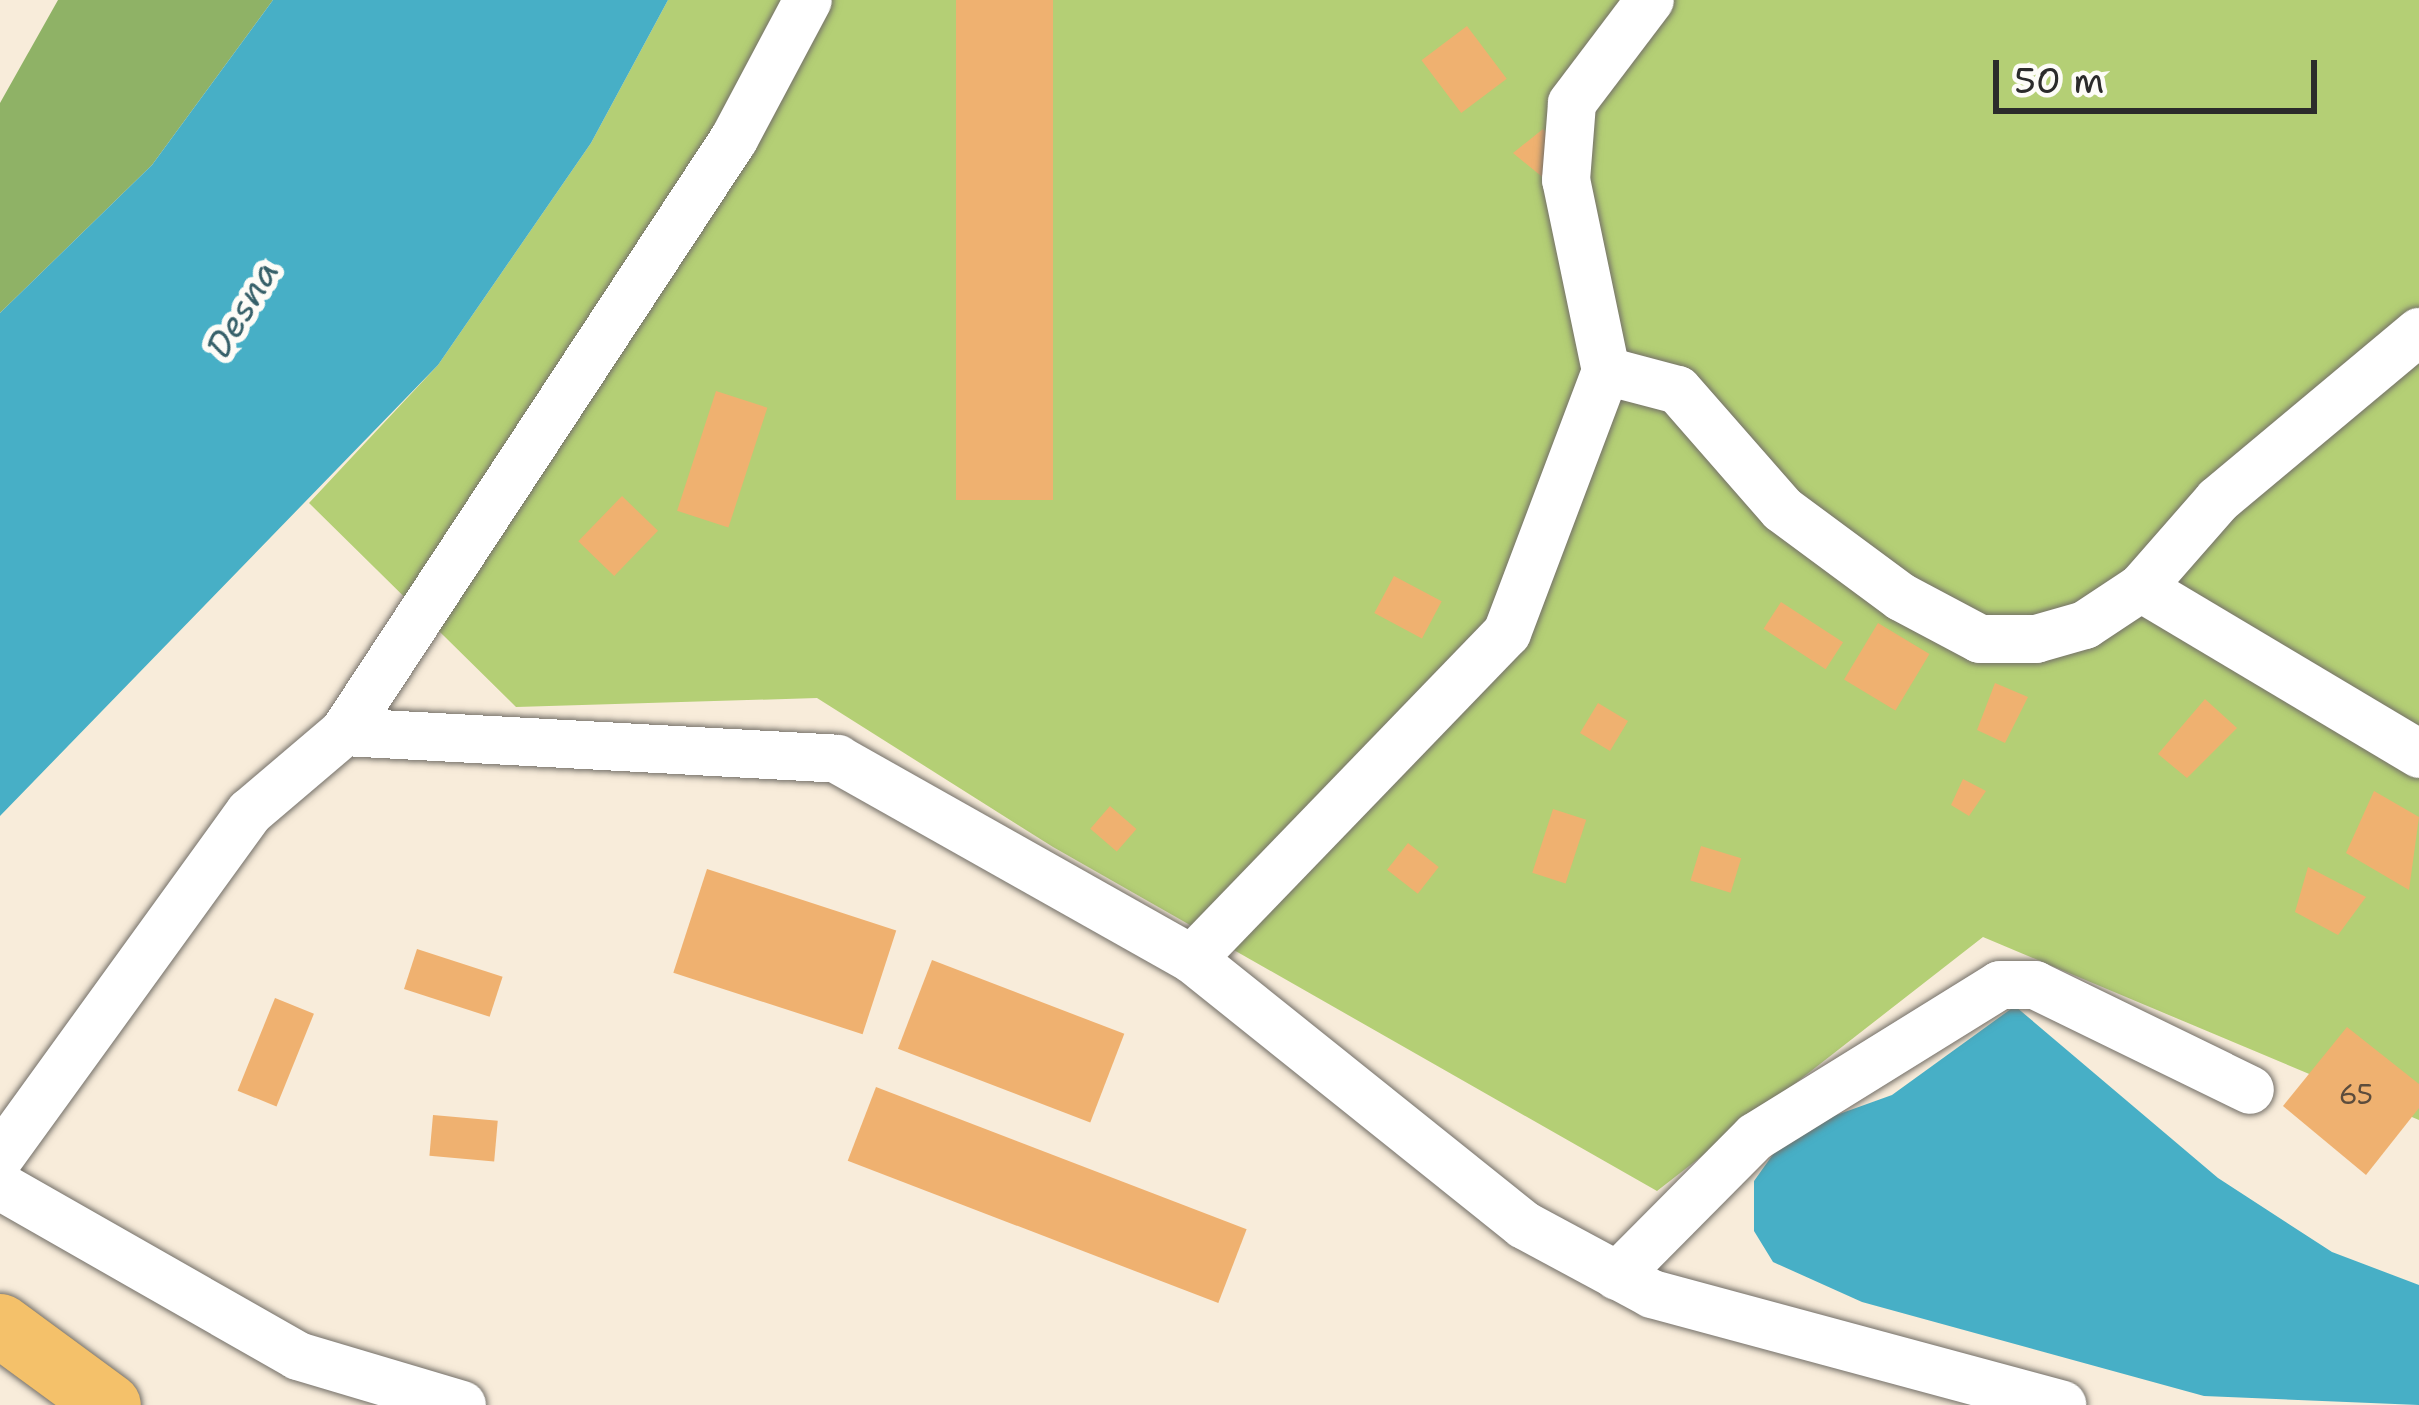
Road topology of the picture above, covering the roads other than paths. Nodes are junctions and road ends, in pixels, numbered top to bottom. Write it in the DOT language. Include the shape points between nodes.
graph roads {
  1 [pos="808,0"];
  2 [pos="1650,0"];
  3 [pos="2419,332"];
  4 [pos="1606,371"];
  5 [pos="2141,588"];
  6 [pos="344,732"];
  7 [pos="2419,754"];
  8 [pos="1192,959"];
  9 [pos="2249,1090"];
  10 [pos="0,1157"];
  11 [pos="0,1186"];
  12 [pos="1617,1276"];
  13 [pos="0,1325"];
  14 [pos="109,1405"];
  15 [pos="462,1405"];
  16 [pos="2062,1405"];
  1 -- 6 [label="street" via="734,139"];
  2 -- 4 [label="street" via="1572,103 1566,180"];
  3 -- 5 [label="street" via="2218,500"];
  4 -- 5 [label="street" via="1678,390 1782,509 1980,639 2085,625"];
  4 -- 8 [label="street" via="1507,634"];
  5 -- 7 [label="street"];
  6 -- 8 [label="street" via="837,759"];
  6 -- 10 [label="street" via="250,812"];
  8 -- 12 [label="street" via="1524,1225"];
  9 -- 12 [label="street" via="2035,985 2000,985 1755,1137"];
  11 -- 15 [label="street" via="298,1356"];
  12 -- 16 [label="street"];
  13 -- 14 [label="main road"];
}
